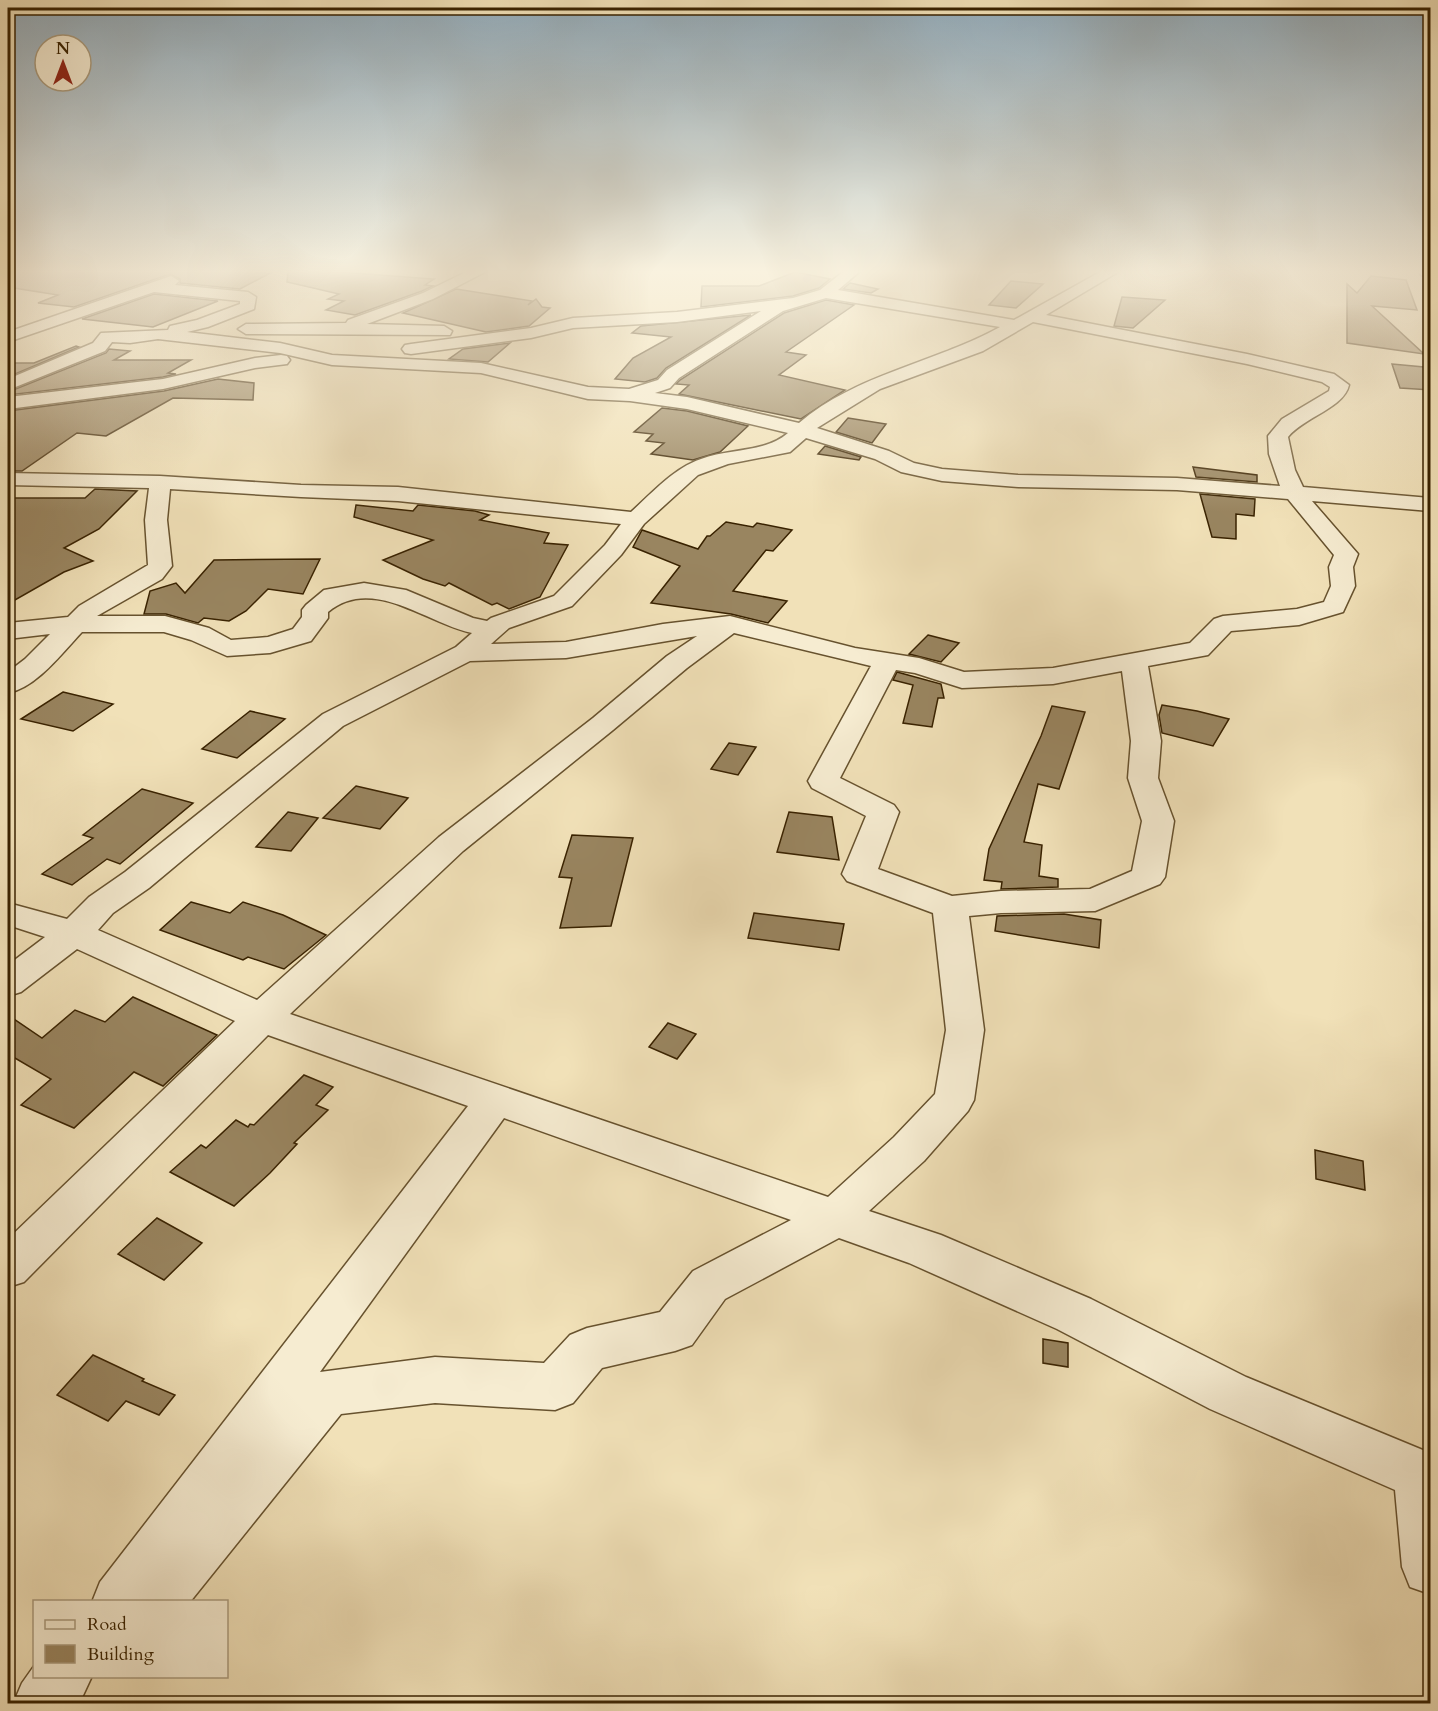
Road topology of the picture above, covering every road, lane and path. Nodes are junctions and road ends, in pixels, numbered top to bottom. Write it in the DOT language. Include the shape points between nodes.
graph roads {
  1 [pos="87,352"];
  2 [pos="289,352"];
  3 [pos="392,352"];
  4 [pos="707,352"];
  5 [pos="964,352"];
  6 [pos="1205,352"];
  7 [pos="311,356"];
  8 [pos="332,360"];
  9 [pos="8,385"];
  10 [pos="630,395"];
  11 [pos="8,403"];
  12 [pos="802,430"];
  13 [pos="8,479"];
  14 [pos="160,482"];
  15 [pos="1295,492"];
  16 [pos="1431,504"];
  17 [pos="636,519"];
  18 [pos="76,624"];
  19 [pos="730,624"];
  20 [pos="492,630"];
  21 [pos="8,631"];
  22 [pos="465,653"];
  23 [pos="887,661"];
  24 [pos="1134,662"];
  25 [pos="8,685"];
  26 [pos="950,907"];
  27 [pos="8,914"];
  28 [pos="74,933"];
  29 [pos="8,983"];
  30 [pos="262,1018"];
  31 [pos="495,1100"];
  32 [pos="836,1218"];
  33 [pos="8,1268"];
  34 [pos="1425,1477"];
  35 [pos="1431,1567"];
  36 [pos="121,1600"];
  37 [pos="156,1600"];
  1 -- 9 [label="street"];
  2 -- 7 [label="street"];
  3 -- 8 [label="street"];
  4 -- 10 [label="street" via="664,384"];
  5 -- 12 [label="street" via="874,385"];
  6 -- 15 [label="street" via="1328,378 1340,385 1338,394 1289,423 1278,436 1278,454"];
  7 -- 8 [label="street"];
  7 -- 11 [label="street" via="255,363 163,384"];
  8 -- 10 [label="street" via="481,368 588,393"];
  10 -- 12 [label="street" via="687,403"];
  12 -- 15 [label="street" via="882,455 908,468 942,475"];
  12 -- 17 [label="street" via="783,448 726,458 691,471"];
  13 -- 14 [label="street"];
  14 -- 17 [label="street" via="398,494"];
  14 -- 18 [label="street" via="156,520 160,566 153,574 88,611"];
  15 -- 16 [label="street"];
  15 -- 24 [label="street" via="1346,554 1341,567 1343,586 1334,608 1299,617 1223,624 1199,649"];
  17 -- 20 [label="street" via="613,550 563,601 500,623"];
  18 -- 20 [label="street" via="165,624 200,634 227,648 270,645 302,635 315,618 315,610 333,595 364,590 398,595 465,624"];
  18 -- 21 [label="street"];
  18 -- 25 [label="street" via="35,665"];
  19 -- 22 [label="street" via="566,650"];
  19 -- 23 [label="street"];
  19 -- 30 [label="street" via="451,844"];
  20 -- 22 [label="street"];
  22 -- 28 [label="street" via="333,720 101,905"];
  23 -- 24 [label="street" via="919,666 962,680 1053,676"];
  23 -- 26 [label="street" via="823,782 883,812 859,873"];
  24 -- 26 [label="street" via="1146,741 1143,778 1158,821 1148,877 1095,900"];
  26 -- 32 [label="street" via="964,1030 954,1100"];
  27 -- 28 [label="street"];
  28 -- 29 [label="street"];
  28 -- 30 [label="street"];
  30 -- 31 [label="street"];
  30 -- 33 [label="street"];
  31 -- 32 [label="street"];
  31 -- 36 [label="street"];
  32 -- 34 [label="street" via="925,1249 1074,1314 1228,1393"];
  32 -- 37 [label="street" via="709,1284 675,1330 587,1350 555,1388 435,1380 327,1393"];
  34 -- 35 [label="street"];
}
